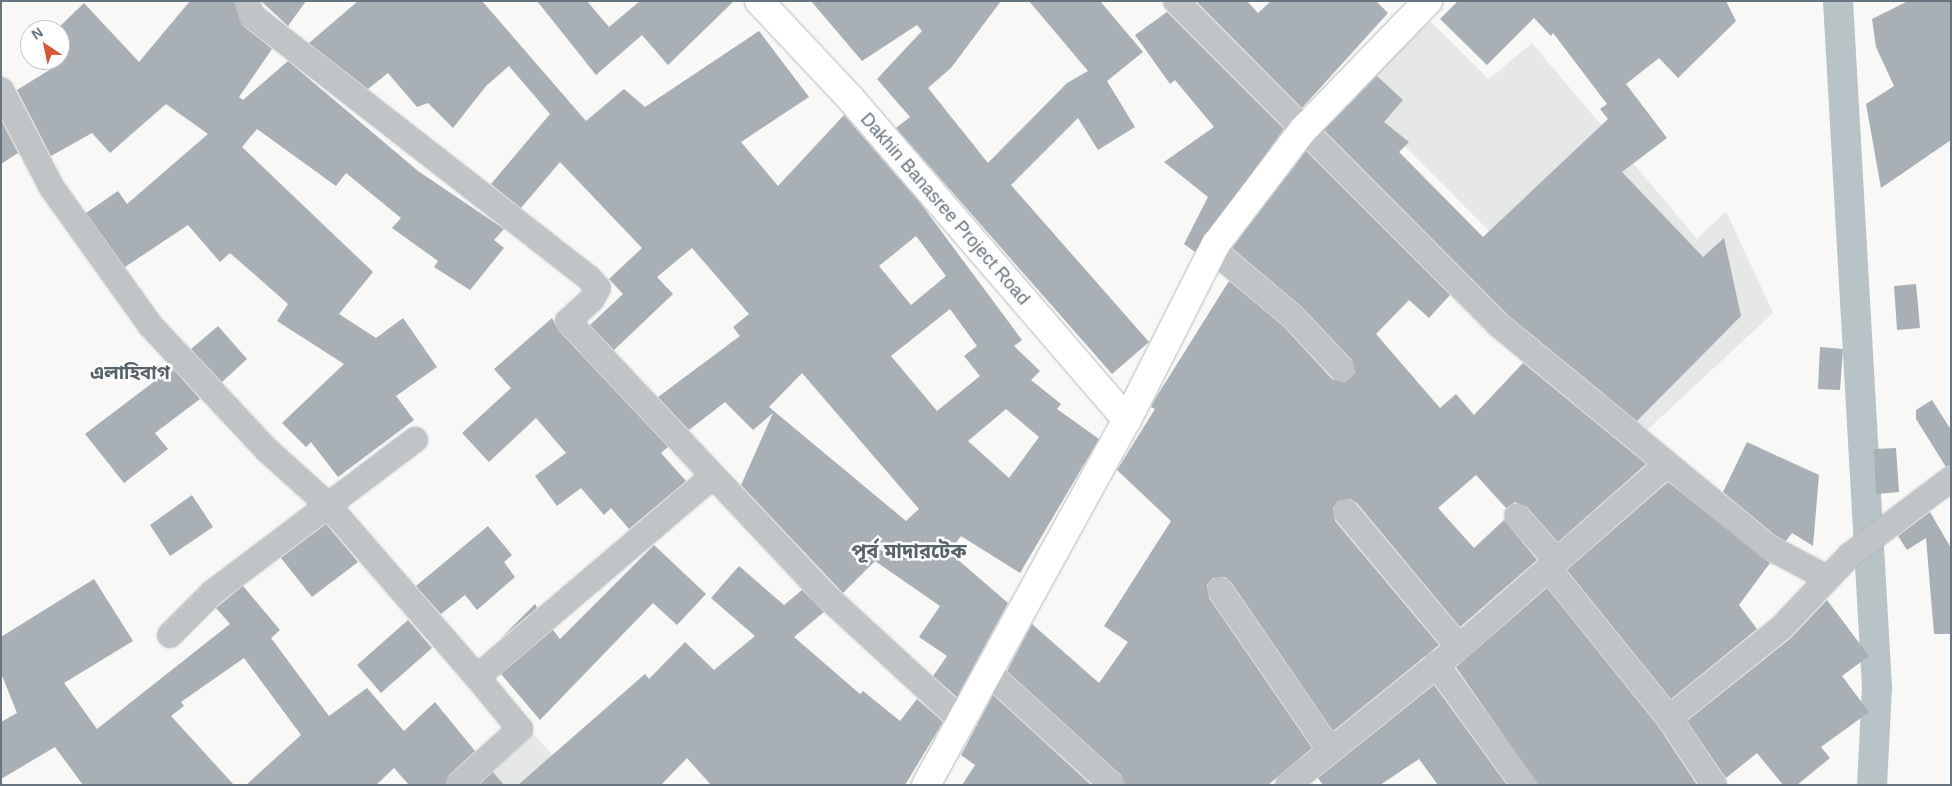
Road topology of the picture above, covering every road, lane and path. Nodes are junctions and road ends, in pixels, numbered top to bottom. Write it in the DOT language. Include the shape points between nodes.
graph roads {
  1 [pos="247,1"];
  2 [pos="759,1"];
  3 [pos="1176,1"];
  4 [pos="1428,1"];
  5 [pos="1,90"];
  6 [pos="1303,130"];
  7 [pos="1213,250"];
  8 [pos="1342,369"];
  9 [pos="1127,420"];
  10 [pos="415,440"];
  11 [pos="1668,464"];
  12 [pos="712,477"];
  13 [pos="1951,479"];
  14 [pos="327,504"];
  15 [pos="1346,512"];
  16 [pos="1518,516"];
  17 [pos="1553,564"];
  18 [pos="1827,578"];
  19 [pos="1220,590"];
  20 [pos="170,636"];
  21 [pos="1459,647"];
  22 [pos="1436,664"];
  23 [pos="988,672"];
  24 [pos="477,676"];
  25 [pos="1670,718"];
  26 [pos="961,720"];
  27 [pos="1330,750"];
  28 [pos="458,785"];
  29 [pos="926,785"];
  30 [pos="1112,785"];
  31 [pos="1288,785"];
  32 [pos="1524,785"];
  33 [pos="1714,785"];
  1 -- 12 [label="street" via="251,15 588,277 598,288 592,299 568,321"];
  2 -- 9 [label="street, Dakhin Banasree Project Road" via="851,99"];
  3 -- 6 [label="street"];
  4 -- 6 [label="street"];
  5 -- 14 [label="street" via="52,188 150,325 267,450"];
  6 -- 7 [label="street"];
  6 -- 11 [label="street" via="1500,326"];
  7 -- 8 [label="street" via="1292,316"];
  7 -- 9 [label="street"];
  9 -- 23 [label="street"];
  10 -- 14 [label="street"];
  11 -- 17 [label="street"];
  11 -- 18 [label="street" via="1767,546"];
  12 -- 24 [label="street"];
  12 -- 26 [label="street" via="824,594"];
  13 -- 18 [label="street" via="1850,556"];
  14 -- 20 [label="street" via="213,592"];
  14 -- 24 [label="street"];
  15 -- 21 [label="street"];
  16 -- 17 [label="street"];
  17 -- 21 [label="street"];
  17 -- 25 [label="street"];
  18 -- 25 [label="street" via="1782,627"];
  19 -- 27 [label="street"];
  21 -- 22 [label="street"];
  22 -- 27 [label="street"];
  22 -- 32 [label="street"];
  23 -- 26 [label="street"];
  23 -- 30 [label="street"];
  24 -- 28 [label="street" via="520,729"];
  25 -- 33 [label="street"];
  26 -- 29 [label="street"];
  27 -- 31 [label="street"];
}
